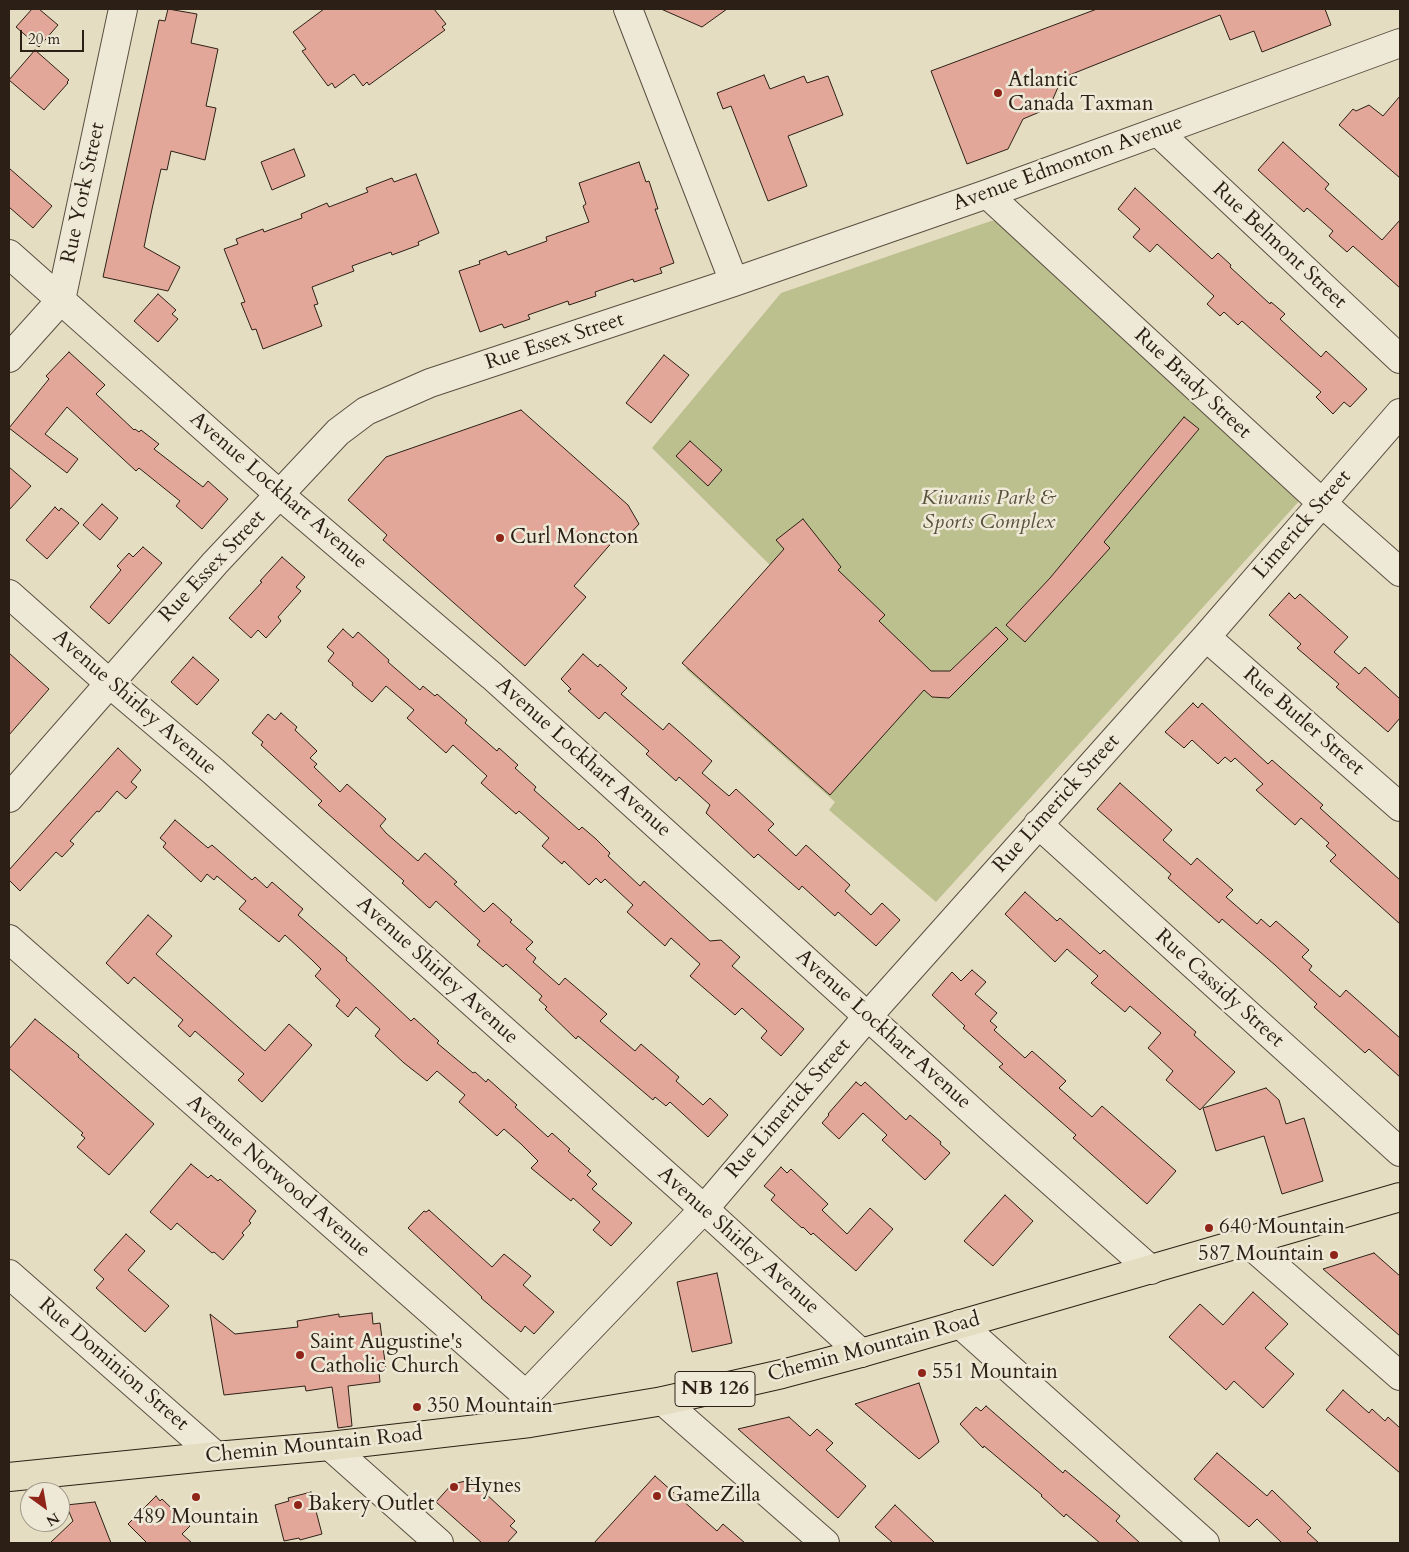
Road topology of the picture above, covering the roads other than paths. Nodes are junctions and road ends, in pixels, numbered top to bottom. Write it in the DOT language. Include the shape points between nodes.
graph roads {
  1 [pos="628,9"];
  2 [pos="118,12"];
  3 [pos="1400,43"];
  4 [pos="1158,132"];
  5 [pos="987,194"];
  6 [pos="9,254"];
  7 [pos="734,282"];
  8 [pos="61,300"];
  9 [pos="9,358"];
  10 [pos="1400,359"];
  11 [pos="1400,413"];
  12 [pos="280,495"];
  13 [pos="1322,503"];
  14 [pos="1400,572"];
  15 [pos="9,594"];
  16 [pos="1206,637"];
  17 [pos="109,683"];
  18 [pos="9,798"];
  19 [pos="1400,808"];
  20 [pos="1038,824"];
  21 [pos="9,939"];
  22 [pos="868,1016"];
  23 [pos="1400,1152"];
  24 [pos="1400,1197"];
  25 [pos="704,1209"];
  26 [pos="1247,1242"];
  27 [pos="1151,1270"];
  28 [pos="9,1274"];
  29 [pos="960,1324"];
  30 [pos="861,1352"];
  31 [pos="1400,1376"];
  32 [pos="526,1395"];
  33 [pos="663,1401"];
  34 [pos="530,1423"];
  35 [pos="330,1446"];
  36 [pos="216,1456"];
  37 [pos="9,1477"];
  38 [pos="439,1543"];
  39 [pos="825,1543"];
  40 [pos="1205,1543"];
  1 -- 7 [label="street"];
  2 -- 8 [label="street, Rue York Street"];
  3 -- 4 [label="street, Avenue Edmonton Avenue"];
  4 -- 5 [label="street, Avenue Edmonton Avenue"];
  4 -- 10 [label="street, Rue Belmont Street"];
  5 -- 7 [label="street, Avenue Edmonton Avenue"];
  5 -- 13 [label="street, Rue Brady Street"];
  6 -- 8 [label="street, Avenue Lockhart Avenue"];
  7 -- 12 [label="street, Rue Essex Street" via="430,383 366,412 338,432"];
  8 -- 9 [label="street, Rue York Street"];
  8 -- 12 [label="street, Avenue Lockhart Avenue"];
  11 -- 13 [label="street, Limerick Street"];
  12 -- 17 [label="street, Rue Essex Street" via="214,563"];
  12 -- 22 [label="street, Avenue Lockhart Avenue" via="492,676"];
  13 -- 14 [label="street, Rue Brady Street"];
  13 -- 16 [label="street, Limerick Street"];
  15 -- 17 [label="street, Avenue Shirley Avenue"];
  16 -- 19 [label="street, Rue Butler Street"];
  16 -- 20 [label="street, Rue Limerick Street"];
  17 -- 18 [label="street, Rue Essex Street"];
  17 -- 25 [label="street, Avenue Shirley Avenue" via="213,771"];
  20 -- 22 [label="street, Rue Limerick Street"];
  20 -- 23 [label="street, Rue Cassidy Street"];
  21 -- 32 [label="street, Avenue Norwood Avenue"];
  22 -- 25 [label="street, Rue Limerick Street"];
  22 -- 27 [label="street, Avenue Lockhart Avenue"];
  24 -- 26 [label="main road, Chemin Mountain Road / NB 126"];
  25 -- 30 [label="street, Avenue Shirley Avenue"];
  25 -- 32 [label="street, Rue Limerick Street"];
  26 -- 27 [label="main road, Chemin Mountain Road / NB 126"];
  26 -- 31 [label="street"];
  27 -- 29 [label="main road, Chemin Mountain Road / NB 126"];
  28 -- 36 [label="street, Rue Dominion Street"];
  29 -- 30 [label="main road, Chemin Mountain Road / NB 126"];
  29 -- 40 [label="street"];
  30 -- 33 [label="main road, Chemin Mountain Road / NB 126"];
  32 -- 34 [label="street"];
  33 -- 34 [label="main road, Chemin Mountain Road / NB 126"];
  33 -- 39 [label="street"];
  34 -- 35 [label="main road, Chemin Mountain Road / NB 126"];
  35 -- 36 [label="main road, Chemin Mountain Road / NB 126"];
  35 -- 38 [label="street"];
  36 -- 37 [label="main road, Chemin Mountain Road / NB 126"];
}
